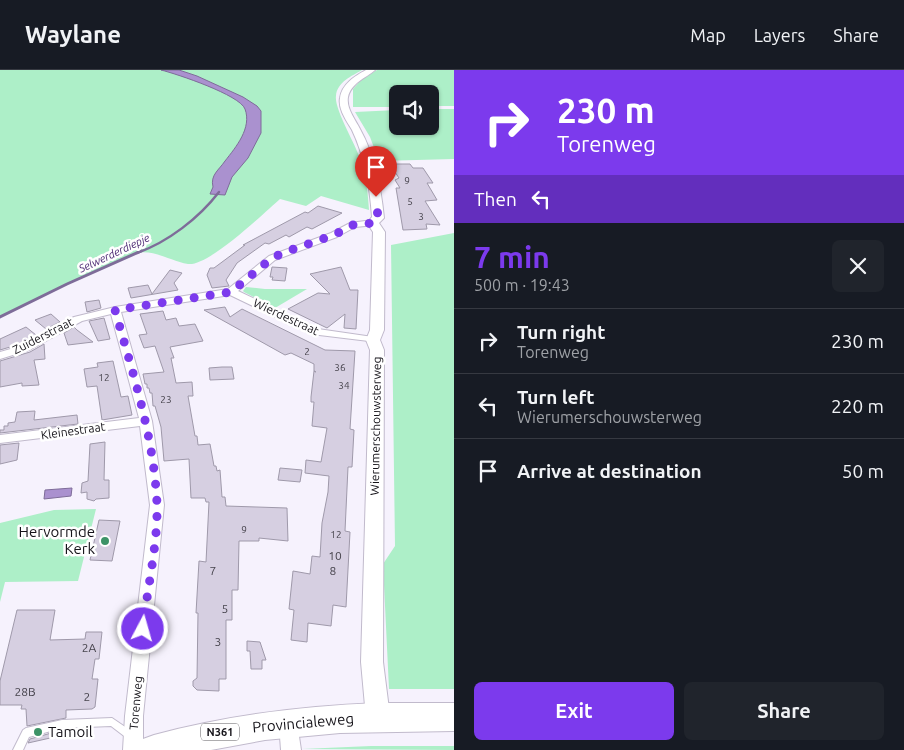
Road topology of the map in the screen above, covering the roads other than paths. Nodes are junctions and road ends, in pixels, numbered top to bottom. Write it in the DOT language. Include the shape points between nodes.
graph roads {
  1 [pos="371,70"];
  2 [pos="373,223"];
  3 [pos="231,292"];
  4 [pos="115,310"];
  5 [pos="373,340"];
  6 [pos="0,356"];
  7 [pos="146,421"];
  8 [pos="0,439"];
  9 [pos="378,717"];
  10 [pos="454,717"];
  11 [pos="290,736"];
  12 [pos="140,746"];
  13 [pos="18,750"];
  1 -- 2 [label="street, Wierumerschouwsterweg" via="350,85 344,100 369,164 378,218"];
  2 -- 3 [label="street" via="353,225 272,258"];
  2 -- 5 [label="street, Wierumerschouwsterweg" via="378,232 377,330"];
  3 -- 4 [label="street"];
  3 -- 5 [label="street, Wierdestraat" via="315,332"];
  4 -- 6 [label="street, Zuiderstraat" via="78,319 25,348"];
  4 -- 7 [label="street, Torenweg"];
  5 -- 9 [label="street, Wierumerschouwsterweg" via="377,350 372,662"];
  7 -- 8 [label="street, Kleinestraat"];
  7 -- 12 [label="street, Torenweg" via="156,523 144,617"];
  9 -- 10 [label="main road, Provincialeweg / N361"];
  9 -- 11 [label="main road, Provincialeweg / N361"];
  11 -- 12 [label="main road, Provincialeweg / N361" via="227,731"];
  12 -- 13 [label="lane" via="112,722 62,724 26,733"];
}
